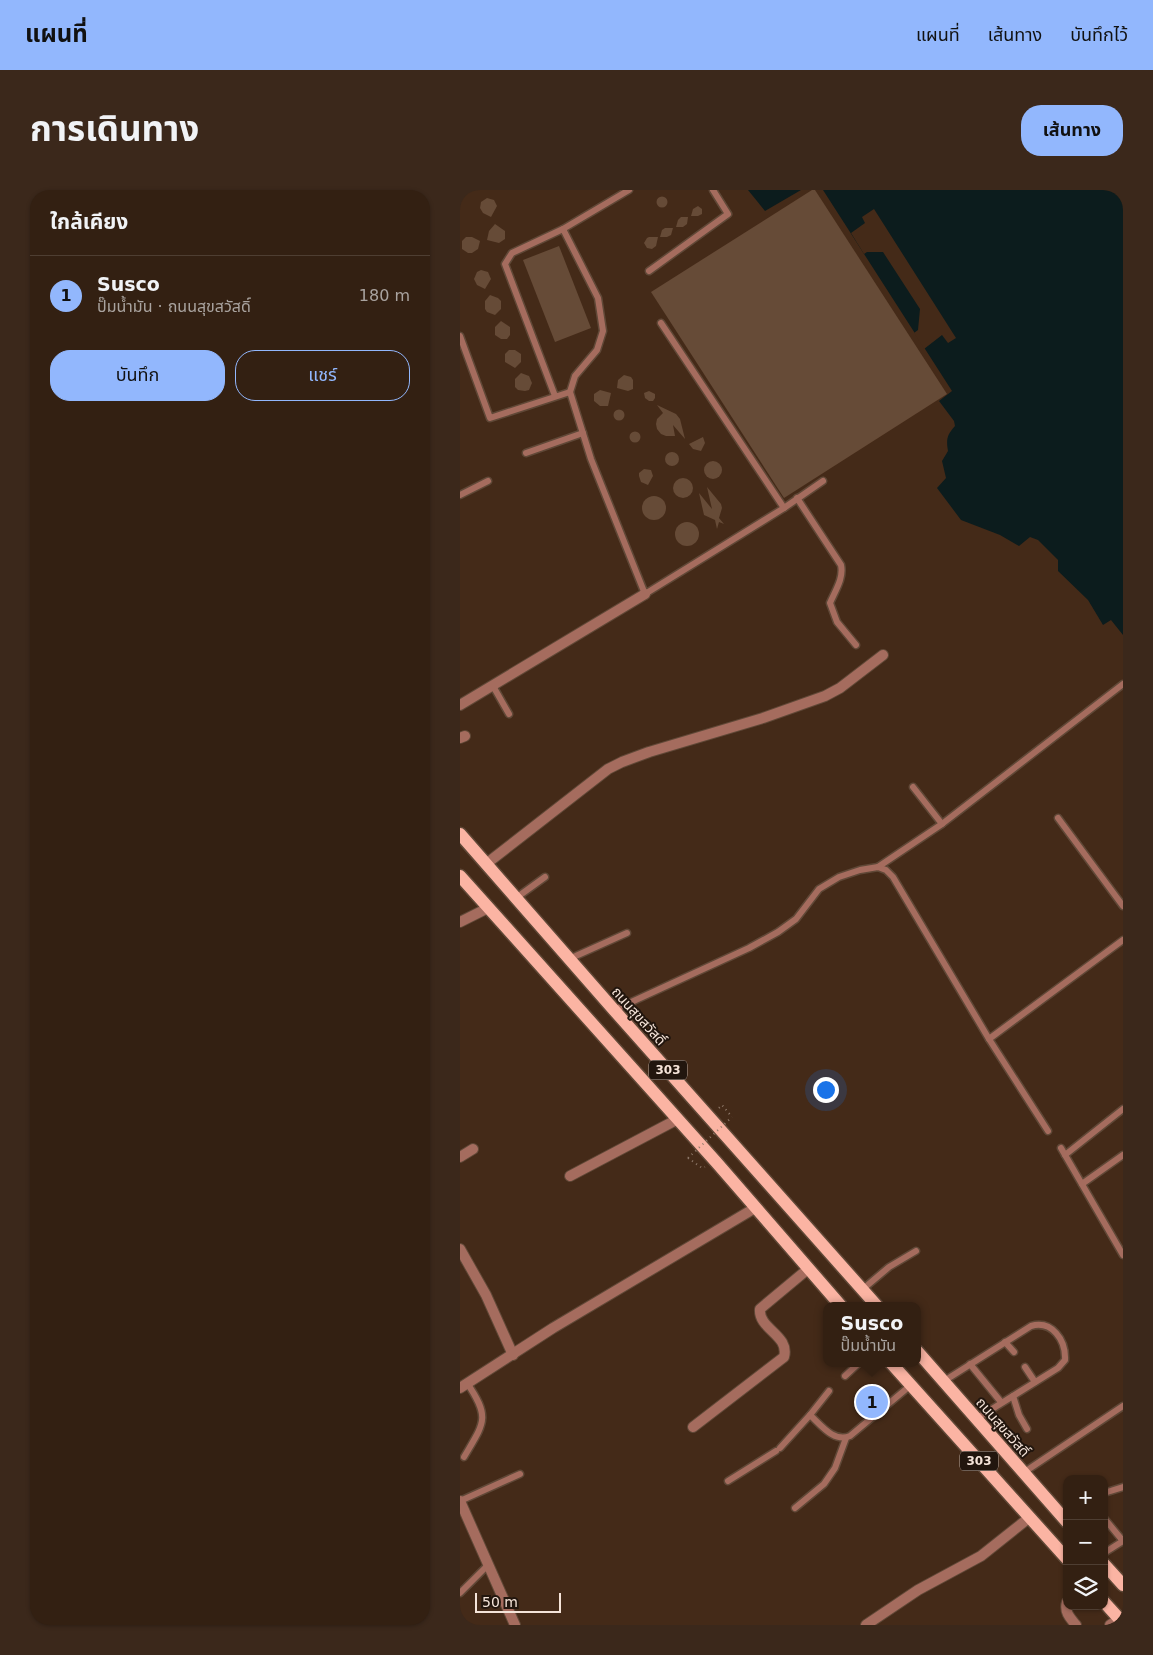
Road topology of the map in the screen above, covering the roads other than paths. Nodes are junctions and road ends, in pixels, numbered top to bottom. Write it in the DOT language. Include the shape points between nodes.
graph roads {
  1 [pos="628,190"];
  2 [pos="714,190"];
  3 [pos="563,229"];
  4 [pos="649,271"];
  5 [pos="661,323"];
  6 [pos="460,336"];
  7 [pos="570,392"];
  8 [pos="555,396"];
  9 [pos="583,433"];
  10 [pos="526,453"];
  11 [pos="488,481"];
  12 [pos="823,481"];
  13 [pos="460,495"];
  14 [pos="797,498"];
  15 [pos="784,508"];
  16 [pos="645,594"];
  17 [pos="856,646"];
  18 [pos="883,656"];
  19 [pos="1123,684"];
  20 [pos="493,686"];
  21 [pos="460,705"];
  22 [pos="509,714"];
  23 [pos="913,787"];
  24 [pos="1058,818"];
  25 [pos="942,824"];
  26 [pos="460,834"];
  27 [pos="486,864"];
  28 [pos="878,867"];
  29 [pos="460,876"];
  30 [pos="545,877"];
  31 [pos="516,898"];
  32 [pos="1123,906"];
  33 [pos="488,908"];
  34 [pos="460,922"];
  35 [pos="627,933"];
  36 [pos="1123,940"];
  37 [pos="570,959"];
  38 [pos="614,1010"];
  39 [pos="989,1039"];
  40 [pos="1123,1109"];
  41 [pos="678,1119"];
  42 [pos="1048,1131"];
  43 [pos="1061,1148"];
  44 [pos="473,1149"];
  45 [pos="1065,1155"];
  46 [pos="1123,1155"];
  47 [pos="460,1157"];
  48 [pos="570,1176"];
  49 [pos="1082,1184"];
  50 [pos="755,1208"];
  51 [pos="460,1249"];
  52 [pos="916,1251"];
  53 [pos="1123,1255"];
  54 [pos="808,1269"];
  55 [pos="863,1289"];
  56 [pos="837,1302"];
  57 [pos="874,1302"];
  58 [pos="1005,1342"];
  59 [pos="1014,1352"];
  60 [pos="513,1355"];
  61 [pos="921,1355"];
  62 [pos="970,1364"];
  63 [pos="855,1367"];
  64 [pos="895,1367"];
  65 [pos="1025,1367"];
  66 [pos="845,1376"];
  67 [pos="944,1381"];
  68 [pos="1035,1382"];
  69 [pos="911,1385"];
  70 [pos="464,1386"];
  71 [pos="829,1391"];
  72 [pos="1012,1396"];
  73 [pos="1002,1402"];
  74 [pos="1123,1406"];
  75 [pos="810,1415"];
  76 [pos="976,1419"];
  77 [pos="694,1427"];
  78 [pos="1027,1429"];
  79 [pos="846,1438"];
  80 [pos="464,1457"];
  81 [pos="1022,1472"];
  82 [pos="520,1474"];
  83 [pos="728,1481"];
  84 [pos="1123,1487"];
  85 [pos="1108,1493"];
  86 [pos="460,1501"];
  87 [pos="795,1508"];
  88 [pos="1063,1514"];
  89 [pos="1030,1517"];
  90 [pos="1106,1520"];
  91 [pos="1123,1541"];
  92 [pos="1108,1550"];
  93 [pos="1063,1554"];
  94 [pos="488,1565"];
  95 [pos="1105,1565"];
  96 [pos="1123,1585"];
  97 [pos="460,1593"];
  98 [pos="1108,1608"];
  99 [pos="1065,1610"];
  100 [pos="1118,1622"];
  101 [pos="515,1625"];
  102 [pos="866,1625"];
  103 [pos="1076,1625"];
  1 -- 3 [label="lane"];
  2 -- 4 [label="lane" via="728,214"];
  3 -- 7 [label="lane" via="598,298 603,331 598,350 575,376"];
  3 -- 8 [label="lane" via="512,253 505,264"];
  5 -- 15 [label="lane"];
  6 -- 8 [label="lane" via="490,418"];
  7 -- 8 [label="lane"];
  7 -- 9 [label="lane"];
  9 -- 10 [label="lane"];
  9 -- 16 [label="lane"];
  11 -- 13 [label="lane"];
  12 -- 14 [label="lane"];
  14 -- 15 [label="lane"];
  14 -- 17 [label="lane" via="841,565 840,579 830,603 837,622"];
  15 -- 16 [label="lane"];
  16 -- 20 [label="street"];
  18 -- 27 [label="street" via="825,696 674,744 608,769"];
  19 -- 25 [label="lane"];
  20 -- 21 [label="street"];
  20 -- 22 [label="lane"];
  23 -- 25 [label="lane"];
  24 -- 32 [label="lane"];
  25 -- 28 [label="lane"];
  26 -- 27 [label="main road, ถนนสุขสวัสดิ์ / 303"];
  27 -- 31 [label="main road, ถนนสุขสวัสดิ์ / 303"];
  28 -- 38 [label="lane" via="838,877 819,889 796,919 778,932 742,952"];
  28 -- 39 [label="lane" via="893,877"];
  29 -- 33 [label="main road, 303"];
  30 -- 31 [label="lane"];
  31 -- 37 [label="main road, ถนนสุขสวัสดิ์ / 303"];
  33 -- 34 [label="street"];
  33 -- 41 [label="main road, 303"];
  35 -- 37 [label="lane"];
  36 -- 39 [label="lane"];
  37 -- 38 [label="main road, ถนนสุขสวัสดิ์ / 303"];
  38 -- 55 [label="main road, ถนนสุขสวัสดิ์ / 303"];
  39 -- 42 [label="lane"];
  40 -- 45 [label="lane"];
  41 -- 48 [label="street"];
  41 -- 50 [label="main road, 303"];
  43 -- 45 [label="lane"];
  44 -- 47 [label="street"];
  45 -- 49 [label="lane"];
  46 -- 49 [label="lane"];
  49 -- 53 [label="lane"];
  50 -- 54 [label="main road, 303"];
  50 -- 60 [label="street"];
  51 -- 60 [label="street" via="486,1295"];
  52 -- 55 [label="lane"];
  54 -- 56 [label="main road, 303"];
  54 -- 77 [label="street" via="760,1309 763,1321 784,1344 784,1357"];
  55 -- 57 [label="main road, ถนนสุขสวัสดิ์ / 303"];
  58 -- 59 [label="lane"];
  58 -- 62 [label="lane"];
  58 -- 68 [label="lane" via="1040,1324 1050,1327 1062,1341 1065,1360"];
  60 -- 70 [label="street"];
  61 -- 67 [label="main road, ถนนสุขสวัสดิ์ / 303"];
  62 -- 67 [label="lane"];
  62 -- 73 [label="lane"];
  63 -- 66 [label="lane"];
  64 -- 69 [label="main road, 303"];
  65 -- 68 [label="lane"];
  67 -- 76 [label="main road, ถนนสุขสวัสดิ์ / 303"];
  68 -- 72 [label="lane"];
  69 -- 79 [label="lane"];
  69 -- 89 [label="main road, 303"];
  70 -- 80 [label="lane" via="478,1400 482,1414 481,1428"];
  71 -- 75 [label="lane"];
  72 -- 73 [label="lane"];
  72 -- 78 [label="lane"];
  73 -- 76 [label="lane"];
  74 -- 81 [label="lane"];
  75 -- 79 [label="lane" via="833,1436"];
  75 -- 83 [label="lane" via="778,1450"];
  76 -- 81 [label="main road, ถนนสุขสวัสดิ์ / 303"];
  79 -- 87 [label="lane" via="835,1468 824,1484"];
  81 -- 88 [label="main road, ถนนสุขสวัสดิ์ / 303"];
  82 -- 86 [label="lane"];
  84 -- 85 [label="lane"];
  86 -- 94 [label="street"];
  89 -- 93 [label="main road, 303"];
  89 -- 102 [label="street" via="981,1556 918,1590"];
  90 -- 91 [label="lane"];
  91 -- 92 [label="lane"];
  94 -- 97 [label="lane"];
  94 -- 101 [label="street"];
  95 -- 96 [label="main road"];
  98 -- 100 [label="main road"];
  99 -- 103 [label="street"];
}
